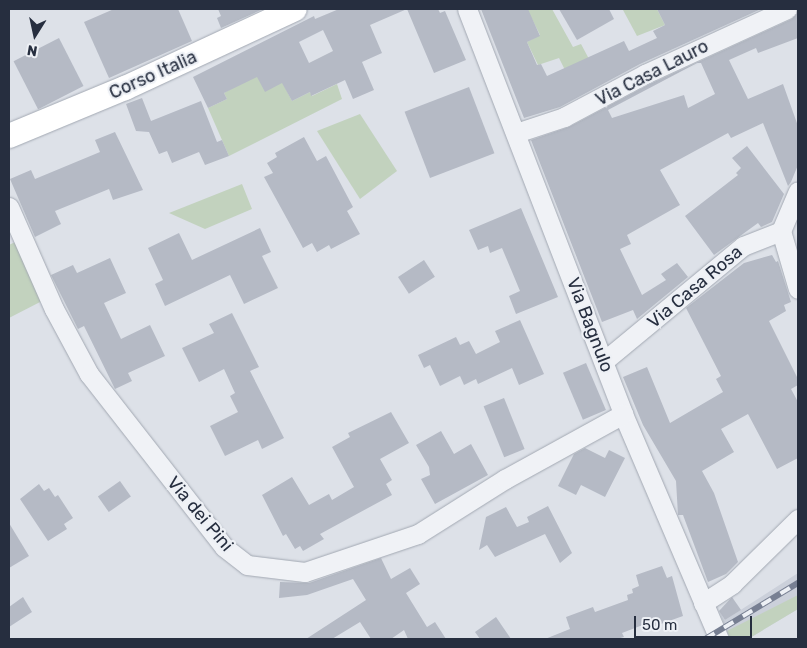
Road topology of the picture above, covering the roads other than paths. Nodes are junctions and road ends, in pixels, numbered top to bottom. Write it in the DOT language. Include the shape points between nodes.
graph roads {
  1 [pos="295,9"];
  2 [pos="467,9"];
  3 [pos="787,9"];
  4 [pos="516,134"];
  5 [pos="9,136"];
  6 [pos="798,191"];
  7 [pos="9,207"];
  8 [pos="780,231"];
  9 [pos="798,289"];
  10 [pos="604,361"];
  11 [pos="623,414"];
  12 [pos="798,520"];
  13 [pos="703,603"];
  14 [pos="719,639"];
  1 -- 5 [label="main road, Corso Italia" via="125,88"];
  2 -- 4 [label="street, Via Bagnulo"];
  3 -- 4 [label="street, Via Casa Lauro" via="644,74 564,117"];
  4 -- 10 [label="street, Via Bagnulo"];
  6 -- 8 [label="street"];
  7 -- 11 [label="street, Via dei Pini" via="54,309 90,374 224,547 247,564 305,572 418,534 505,479"];
  8 -- 9 [label="street"];
  8 -- 10 [label="street, Via Casa Rosa" via="743,246"];
  10 -- 11 [label="street, Via Bagnulo"];
  11 -- 13 [label="street, Via Bagnulo"];
  12 -- 13 [label="street" via="732,584"];
  13 -- 14 [label="street, Via Bagnulo"];
}
